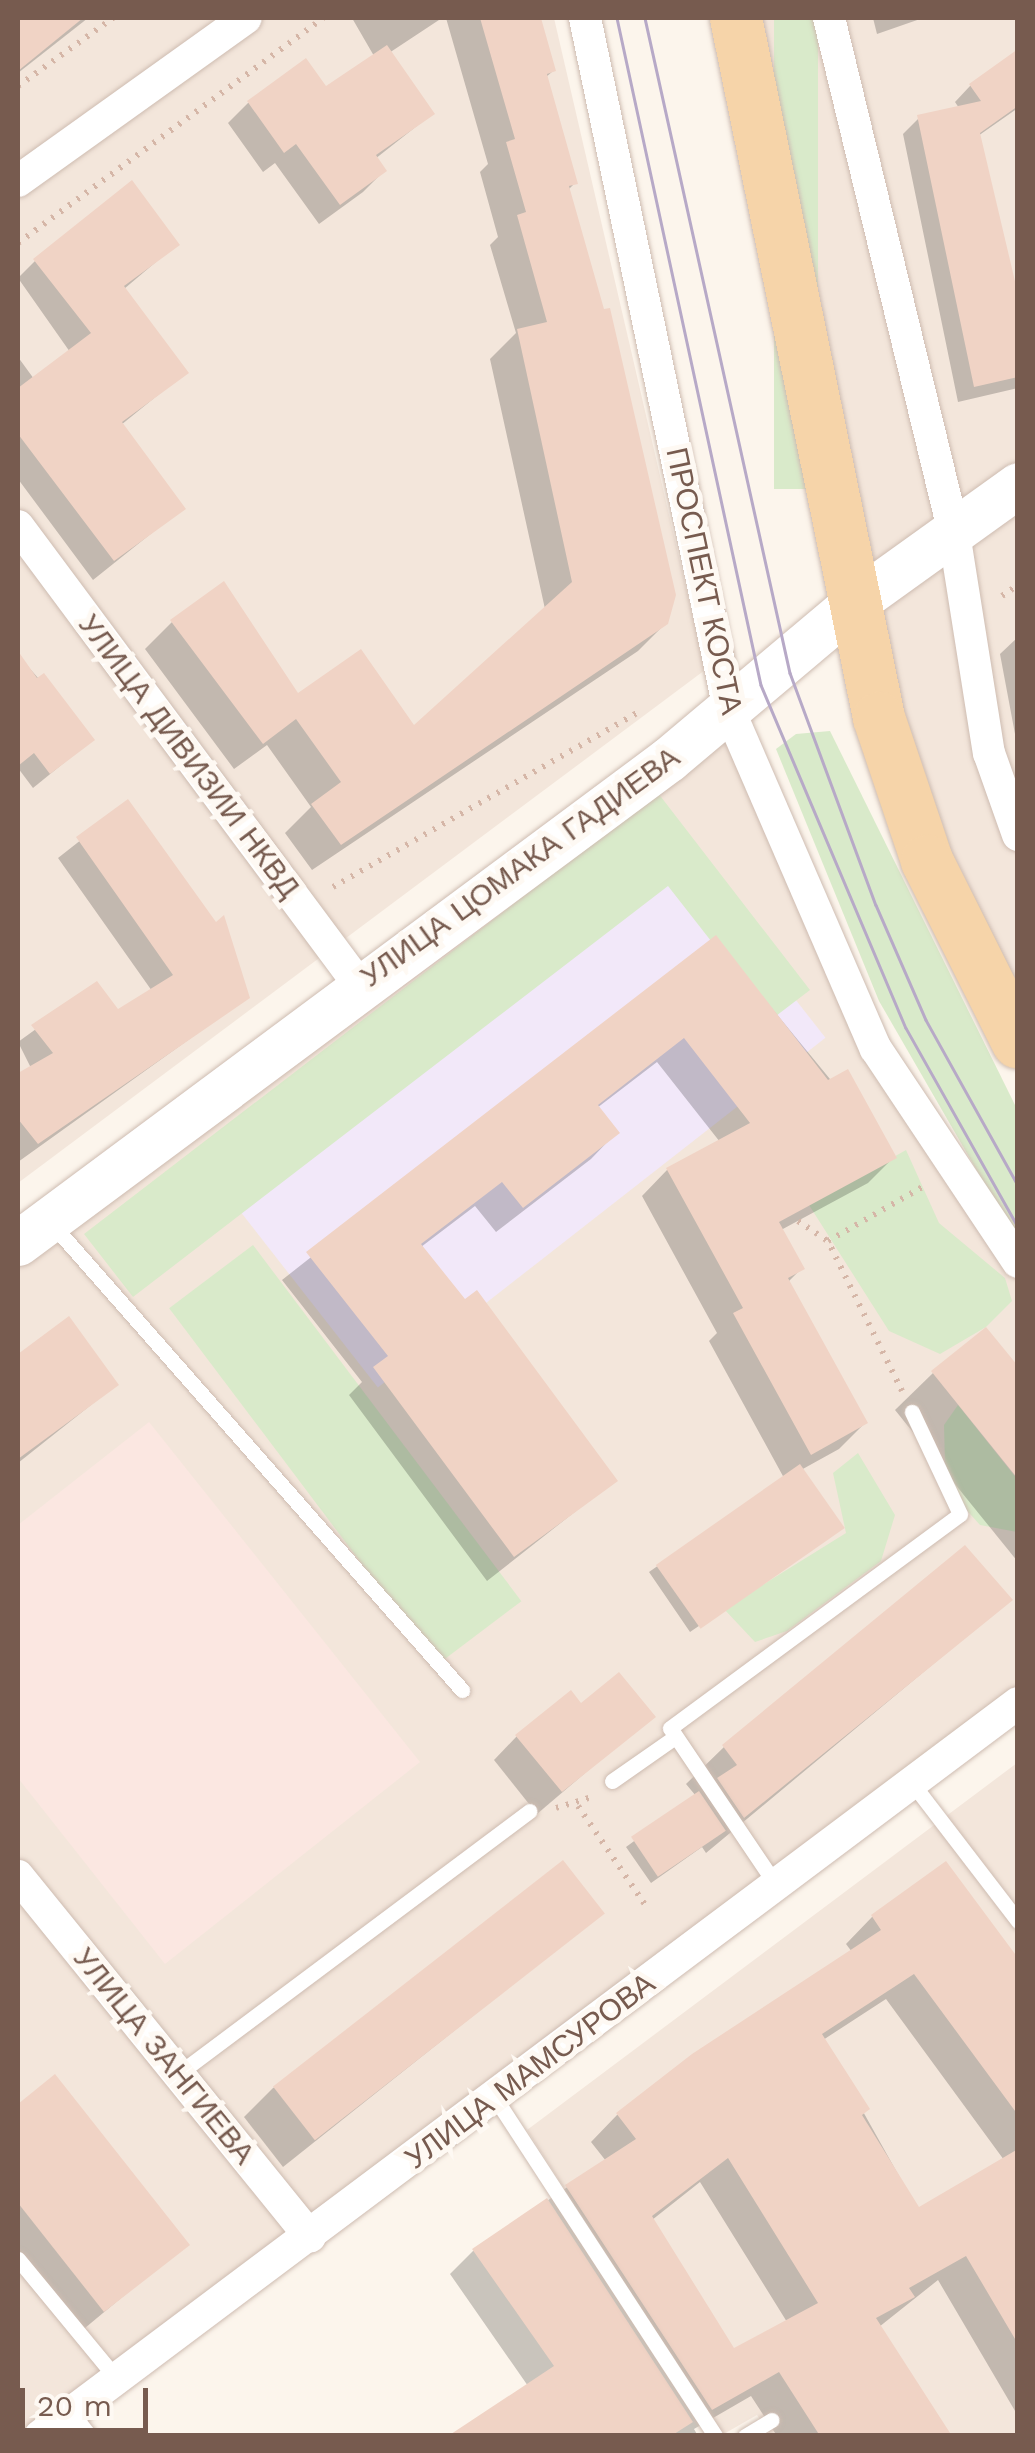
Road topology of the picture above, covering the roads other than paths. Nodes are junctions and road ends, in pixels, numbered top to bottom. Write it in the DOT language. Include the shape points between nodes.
graph roads {
  1 [pos="246,18"];
  2 [pos="586,18"];
  3 [pos="736,18"];
  4 [pos="829,18"];
  5 [pos="18,181"];
  6 [pos="1018,485"];
  7 [pos="18,526"];
  8 [pos="954,533"];
  9 [pos="854,603"];
  10 [pos="729,710"];
  11 [pos="1018,835"];
  12 [pos="360,986"];
  13 [pos="1018,1043"];
  14 [pos="33,1232"];
  15 [pos="1018,1262"];
  16 [pos="912,1412"];
  17 [pos="462,1690"];
  18 [pos="1018,1703"];
  19 [pos="674,1737"];
  20 [pos="612,1781"];
  21 [pos="912,1784"];
  22 [pos="530,1811"];
  23 [pos="18,1876"];
  24 [pos="776,1885"];
  25 [pos="1018,1921"];
  26 [pos="178,2074"];
  27 [pos="495,2098"];
  28 [pos="310,2236"];
  29 [pos="18,2259"];
  30 [pos="117,2379"];
  31 [pos="772,2420"];
  32 [pos="80,2424"];
  33 [pos="40,2436"];
  34 [pos="716,2436"];
  35 [pos="745,2436"];
  1 -- 5 [label="street"];
  2 -- 10 [label="street, ПРОСПЕКТ КОСТА"];
  3 -- 9 [label="main road" via="838,494"];
  4 -- 8 [label="street"];
  6 -- 8 [label="main road, УЛИЦА ЦОМАКА ГАДИЕВА"];
  7 -- 12 [label="street, УЛИЦА ДИВИЗИИ НКВД"];
  8 -- 9 [label="main road, УЛИЦА ЦОМАКА ГАДИЕВА"];
  8 -- 11 [label="street" via="988,753"];
  9 -- 10 [label="main road, УЛИЦА ЦОМАКА ГАДИЕВА"];
  9 -- 13 [label="main road" via="878,718 927,860"];
  10 -- 12 [label="main road, УЛИЦА ЦОМАКА ГАДИЕВА"];
  10 -- 15 [label="street, ПРОСПЕКТ КОСТА" via="876,1050"];
  12 -- 14 [label="main road, УЛИЦА ЦОМАКА ГАДИЕВА"];
  14 -- 17 [label="lane"];
  16 -- 19 [label="lane" via="960,1514 670,1728"];
  18 -- 21 [label="street, УЛИЦА МАМСУРОВА"];
  19 -- 20 [label="lane"];
  19 -- 24 [label="lane"];
  21 -- 24 [label="street, УЛИЦА МАМСУРОВА"];
  21 -- 25 [label="lane"];
  22 -- 26 [label="lane"];
  23 -- 26 [label="street, УЛИЦА ЗАНГИЕВА"];
  24 -- 27 [label="street, УЛИЦА МАМСУРОВА"];
  26 -- 28 [label="street, УЛИЦА ЗАНГИЕВА"];
  27 -- 28 [label="street, УЛИЦА МАМСУРОВА"];
  27 -- 34 [label="lane"];
  28 -- 30 [label="street, УЛИЦА МАМСУРОВА"];
  29 -- 30 [label="lane"];
  30 -- 32 [label="street, УЛИЦА МАМСУРОВА"];
  31 -- 35 [label="lane"];
  32 -- 33 [label="street, УЛИЦА МАМСУРОВА"];
}
